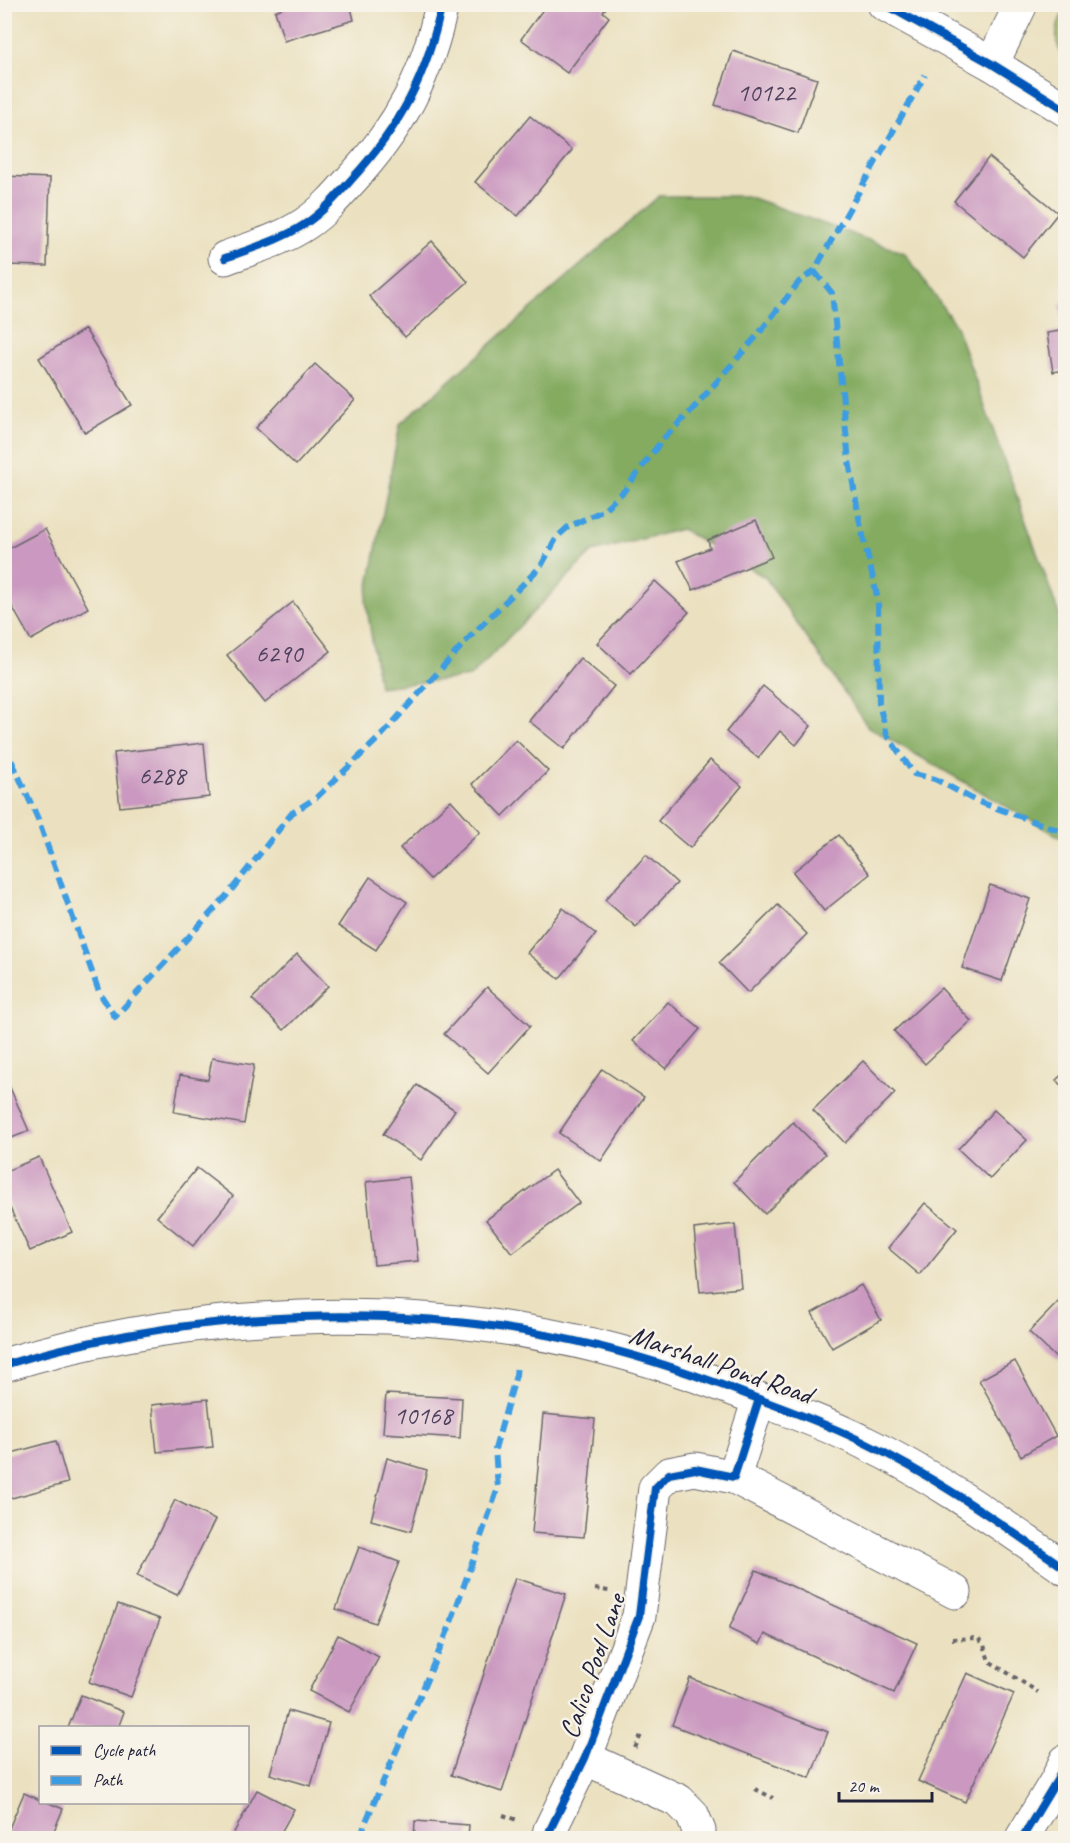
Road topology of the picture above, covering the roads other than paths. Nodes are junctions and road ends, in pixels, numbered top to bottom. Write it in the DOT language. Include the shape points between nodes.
graph roads {
  1 [pos="442,4"];
  2 [pos="884,4"];
  3 [pos="1021,4"];
  4 [pos="992,64"];
  5 [pos="1065,110"];
  6 [pos="225,258"];
  7 [pos="4,1365"];
  8 [pos="759,1399"];
  9 [pos="734,1477"];
  10 [pos="1065,1569"];
  11 [pos="955,1592"];
  12 [pos="585,1758"];
  13 [pos="1063,1775"];
  14 [pos="538,1831"];
  15 [pos="698,1839"];
  16 [pos="1022,1839"];
  1 -- 6 [label="street" via="420,81 397,123 368,162 326,208 304,225"];
  2 -- 4 [label="street"];
  3 -- 4 [label="street"];
  4 -- 5 [label="street"];
  7 -- 8 [label="street, Marshall Pond Road" via="154,1330 304,1316 369,1317 441,1321 599,1346 680,1369"];
  8 -- 9 [label="street"];
  8 -- 10 [label="street, Marshall Pond Road" via="867,1443 952,1491"];
  9 -- 11 [label="street, Calico Pool Lane"];
  9 -- 12 [label="street, Calico Pool Lane" via="695,1469 669,1474 655,1488 639,1616"];
  12 -- 14 [label="street, Calico Pool Lane" via="550,1830"];
  12 -- 15 [label="street, Calico Pool Lane" via="679,1801 692,1814"];
  13 -- 16 [label="street"];
}
